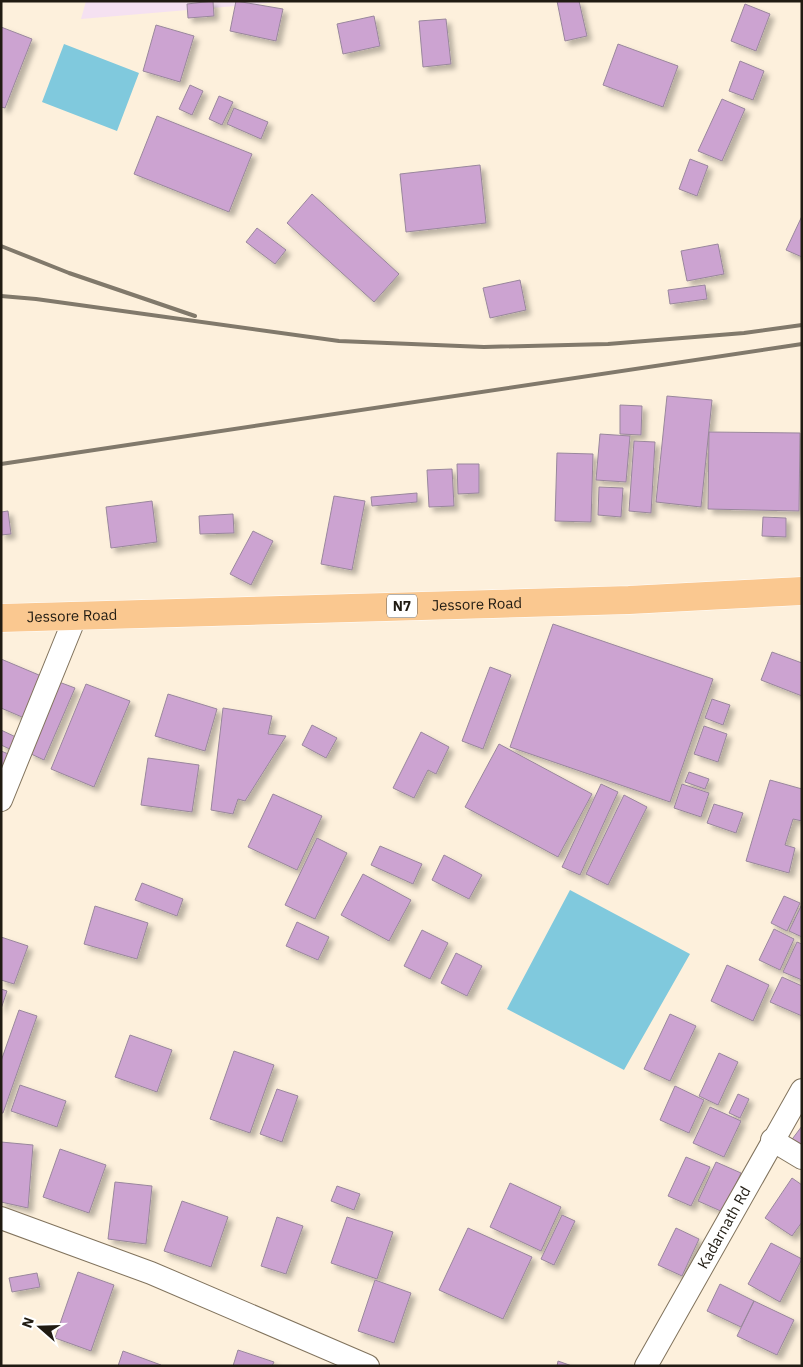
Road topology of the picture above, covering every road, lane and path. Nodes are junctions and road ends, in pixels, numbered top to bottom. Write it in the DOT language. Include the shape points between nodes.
graph roads {
  1 [pos="802,590"];
  2 [pos="76,615"];
  3 [pos="1,618"];
  4 [pos="1,800"];
  5 [pos="802,1090"];
  6 [pos="772,1140"];
  7 [pos="802,1158"];
  8 [pos="1,1218"];
  9 [pos="368,1366"];
  10 [pos="646,1366"];
  1 -- 2 [label="highway, Jessore Road / N7" via="620,600"];
  2 -- 3 [label="highway, Jessore Road / N7"];
  2 -- 4 [label="street"];
  5 -- 6 [label="street, Kadarnath Rd"];
  6 -- 7 [label="street"];
  6 -- 10 [label="street, Kadarnath Rd"];
  8 -- 9 [label="street" via="151,1273"];
}
